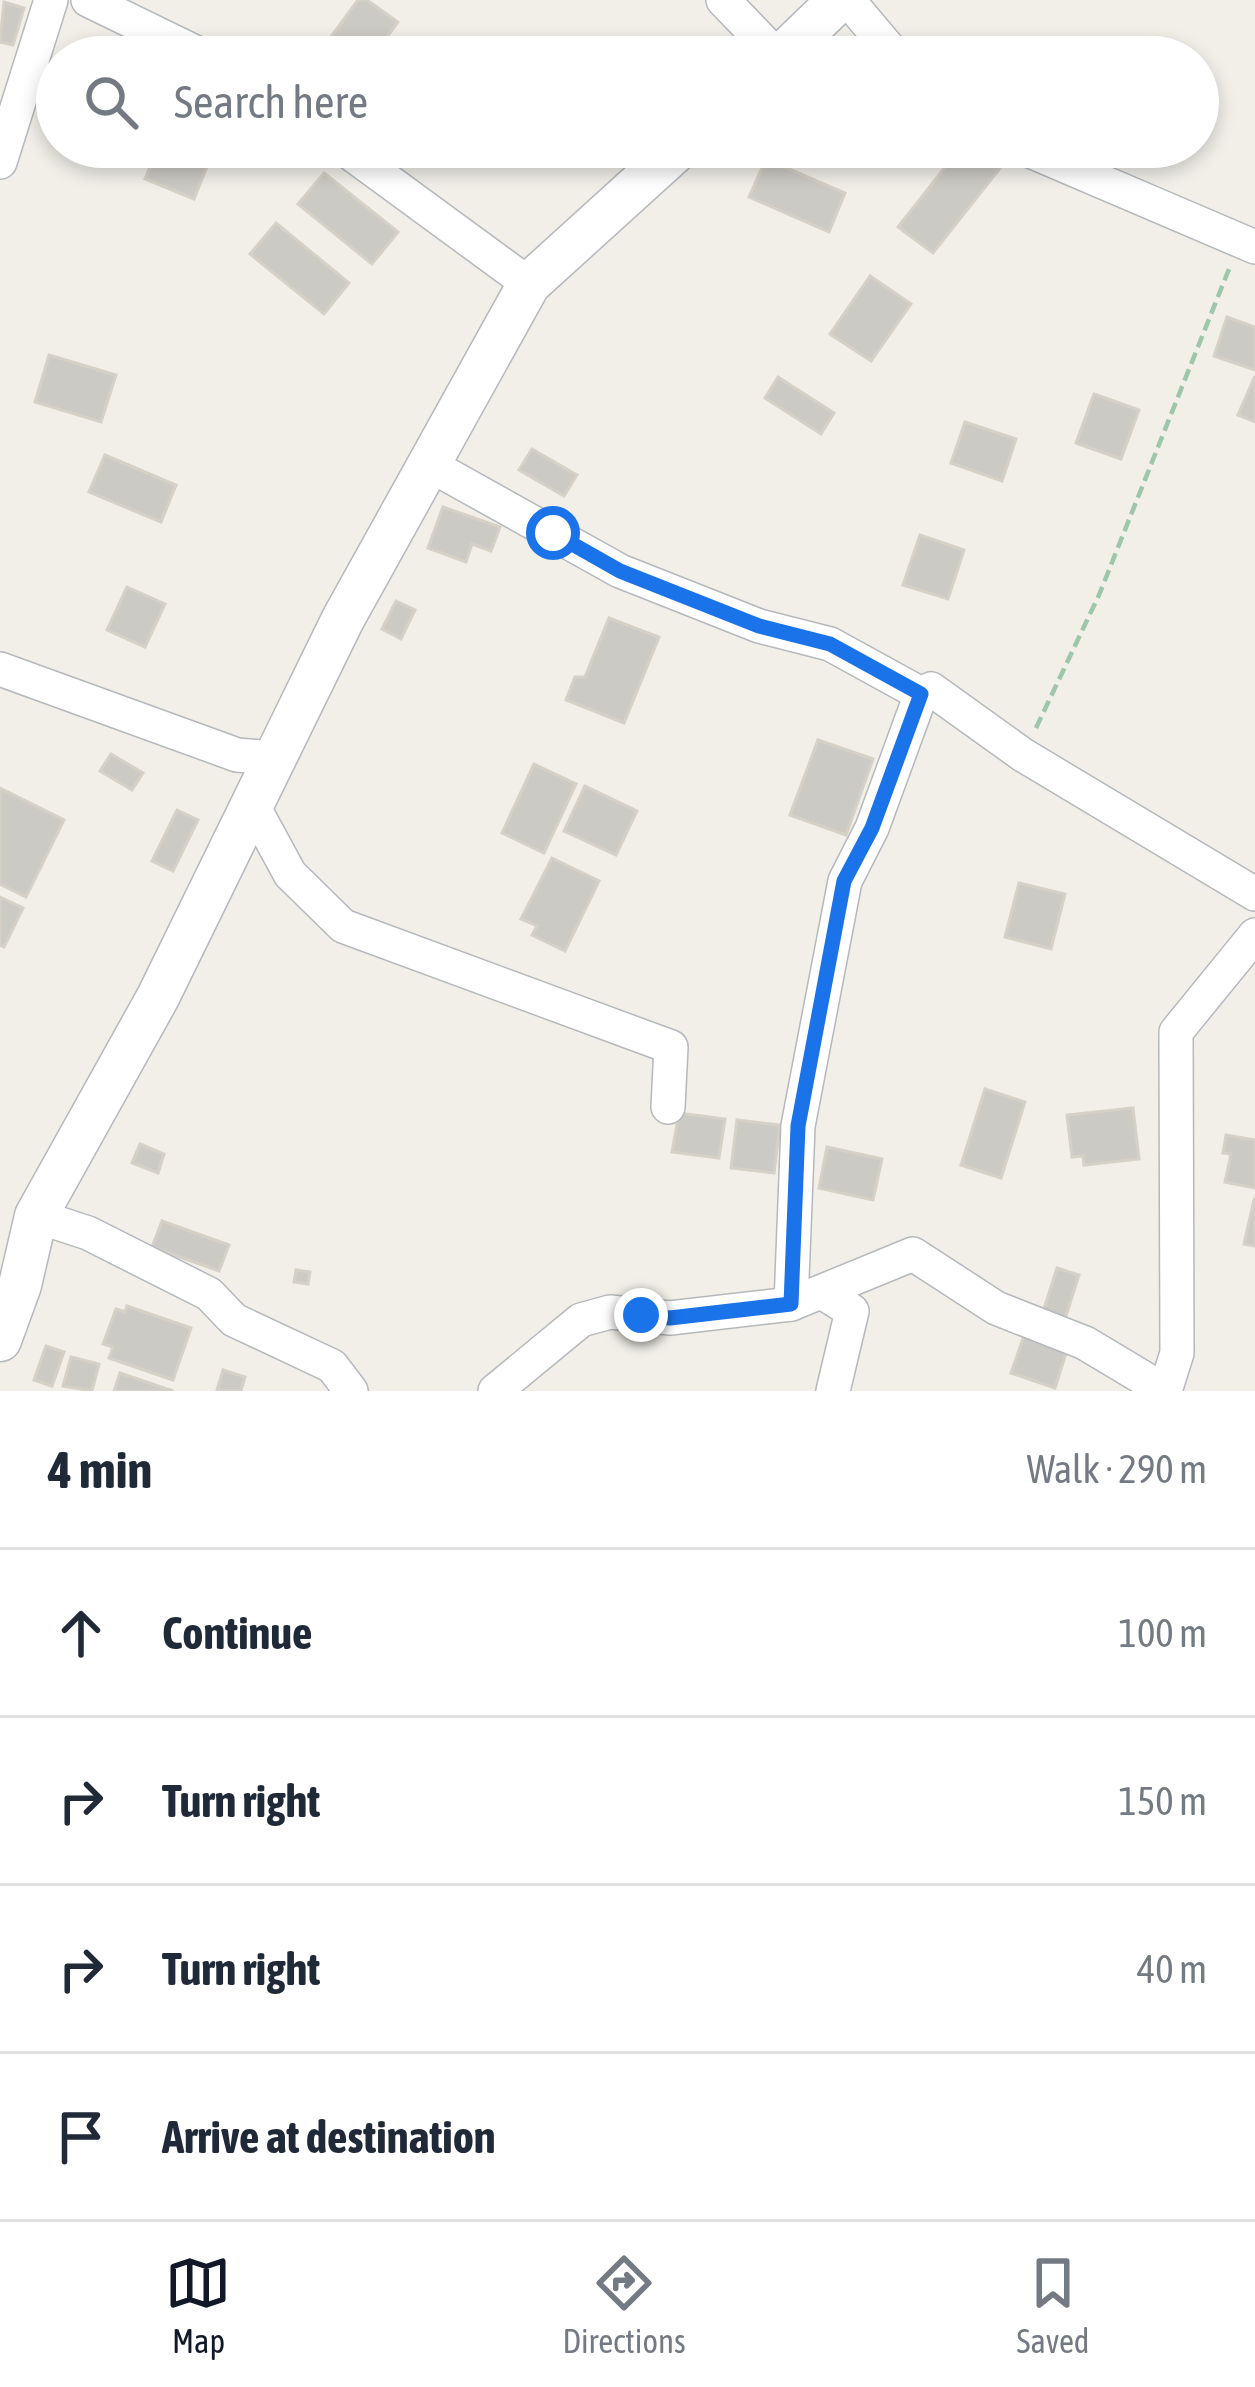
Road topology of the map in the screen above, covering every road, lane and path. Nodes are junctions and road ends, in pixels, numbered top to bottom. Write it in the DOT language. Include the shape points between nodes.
graph roads {
  1 [pos="51,0"];
  2 [pos="88,0"];
  3 [pos="723,0"];
  4 [pos="843,0"];
  5 [pos="40,36"];
  6 [pos="162,36"];
  7 [pos="758,36"];
  8 [pos="803,36"];
  9 [pos="876,36"];
  10 [pos="36,48"];
  11 [pos="0,162"];
  12 [pos="371,168"];
  13 [pos="657,168"];
  14 [pos="1070,168"];
  15 [pos="1248,244"];
  16 [pos="529,284"];
  17 [pos="428,464"];
  18 [pos="0,669"];
  19 [pos="921,694"];
  20 [pos="1023,755"];
  21 [pos="274,758"];
  22 [pos="253,804"];
  23 [pos="1255,893"];
  24 [pos="1255,935"];
  25 [pos="668,1107"];
  26 [pos="36,1216"];
  27 [pos="10,1279"];
  28 [pos="806,1298"];
  29 [pos="0,1340"];
  30 [pos="351,1391"];
  31 [pos="495,1391"];
  32 [pos="833,1391"];
  33 [pos="1165,1391"];
  1 -- 5 [label="street"];
  2 -- 6 [label="street"];
  3 -- 7 [label="street"];
  4 -- 8 [label="street"];
  4 -- 9 [label="street"];
  10 -- 11 [label="street"];
  12 -- 16 [label="street"];
  13 -- 16 [label="street"];
  14 -- 15 [label="street"];
  15 -- 20 [label="path"];
  16 -- 17 [label="street"];
  17 -- 19 [label="street" via="620,571 759,626 830,644"];
  17 -- 21 [label="street"];
  18 -- 21 [label="street" via="237,755"];
  19 -- 20 [label="street" via="931,689"];
  19 -- 28 [label="street" via="844,881 798,1126"];
  20 -- 23 [label="street"];
  21 -- 22 [label="street"];
  22 -- 25 [label="street" via="290,874 344,926 671,1047"];
  22 -- 26 [label="street"];
  24 -- 33 [label="street" via="1176,1032 1177,1353"];
  26 -- 27 [label="street"];
  26 -- 30 [label="street" via="209,1294 234,1320 332,1366"];
  27 -- 29 [label="street"];
  28 -- 31 [label="street" via="670,1318 596,1316 553,1339"];
  28 -- 32 [label="street" via="852,1311"];
  28 -- 33 [label="street" via="913,1255 996,1308 1085,1342"];
}
